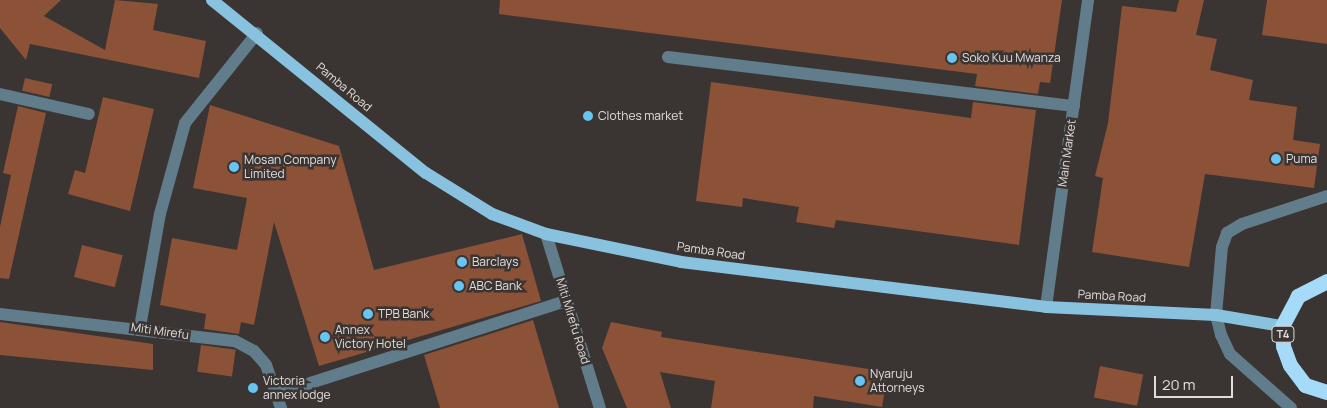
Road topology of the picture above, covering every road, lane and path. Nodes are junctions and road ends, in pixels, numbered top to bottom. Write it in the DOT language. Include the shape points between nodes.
graph roads {
  1 [pos="212,0"];
  2 [pos="1088,0"];
  3 [pos="257,33"];
  4 [pos="668,57"];
  5 [pos="0,94"];
  6 [pos="1074,106"];
  7 [pos="90,114"];
  8 [pos="1327,196"];
  9 [pos="546,234"];
  10 [pos="1327,281"];
  11 [pos="566,301"];
  12 [pos="1046,307"];
  13 [pos="0,314"];
  14 [pos="1216,315"];
  15 [pos="1282,326"];
  16 [pos="140,327"];
  17 [pos="1327,392"];
  18 [pos="276,394"];
  19 [pos="281,408"];
  20 [pos="600,408"];
  21 [pos="1291,408"];
  1 -- 3 [label="main road, Pamba Road"];
  2 -- 6 [label="street, Main Market"];
  3 -- 9 [label="main road, Pamba Road" via="426,173 492,214"];
  3 -- 16 [label="street" via="220,74 185,123 160,214"];
  4 -- 6 [label="street"];
  5 -- 7 [label="street"];
  6 -- 12 [label="street, Main Market"];
  8 -- 14 [label="street" via="1242,224 1227,233"];
  9 -- 11 [label="street, Miti Mirefu Road"];
  9 -- 12 [label="main road, Pamba Road" via="681,262"];
  10 -- 15 [label="highway, T4" via="1298,296"];
  11 -- 18 [label="street"];
  11 -- 20 [label="street, Miti Mirefu Road"];
  12 -- 14 [label="main road, Pamba Road"];
  13 -- 16 [label="street, Miti Mirefu"];
  14 -- 15 [label="main road, Pamba Road"];
  14 -- 21 [label="street" via="1230,354"];
  15 -- 17 [label="highway, T4" via="1283,346 1290,365 1305,385"];
  16 -- 18 [label="street, Miti Mirefu" via="241,344 266,365"];
  18 -- 19 [label="street, Miti Mirefu"];
}
